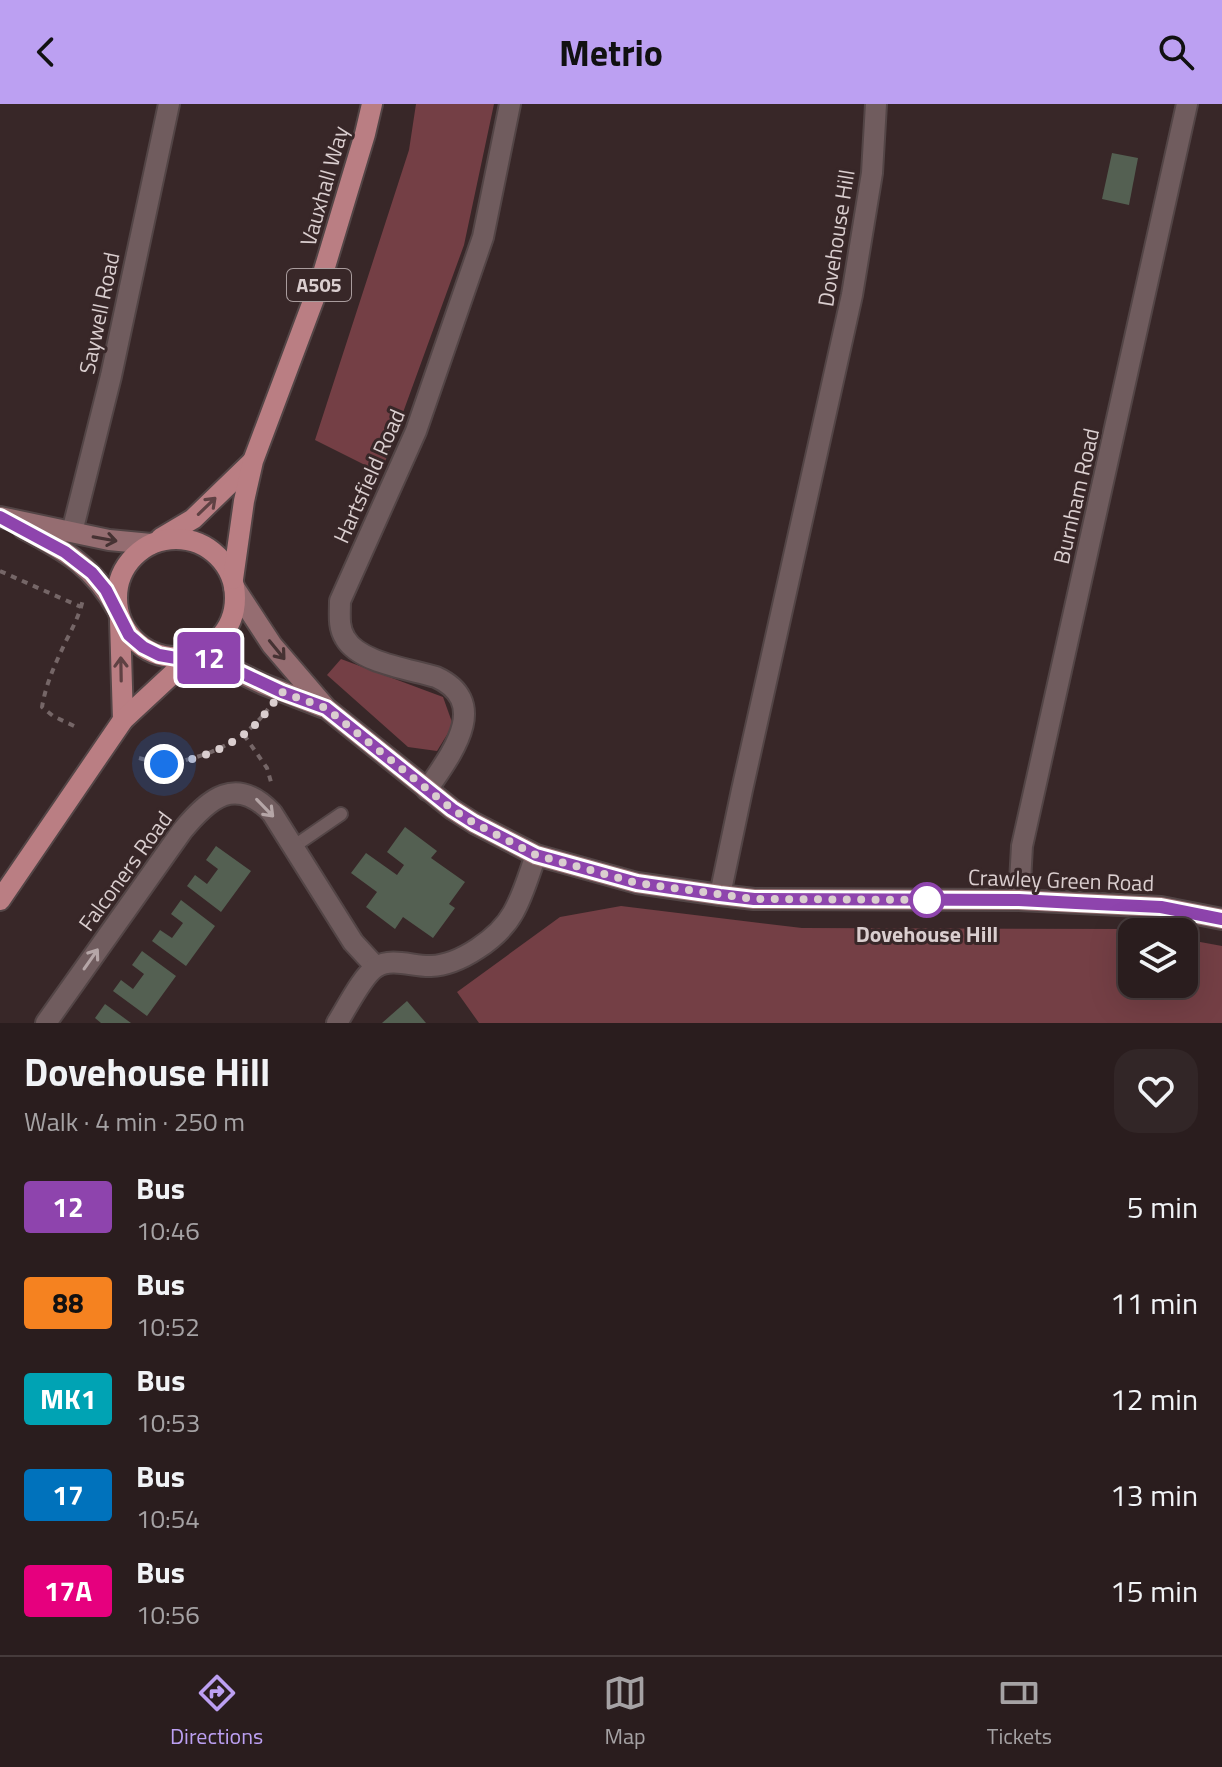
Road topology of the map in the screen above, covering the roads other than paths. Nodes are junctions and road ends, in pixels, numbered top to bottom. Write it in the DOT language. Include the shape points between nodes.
graph roads {
  1 [pos="169,104"];
  2 [pos="372,104"];
  3 [pos="510,104"];
  4 [pos="876,104"];
  5 [pos="1187,104"];
  6 [pos="253,461"];
  7 [pos="2,518"];
  8 [pos="72,532"];
  9 [pos="153,543"];
  10 [pos="234,583"];
  11 [pos="119,615"];
  12 [pos="196,654"];
  13 [pos="326,708"];
  14 [pos="123,720"];
  15 [pos="427,790"];
  16 [pos="341,814"];
  17 [pos="293,847"];
  18 [pos="536,855"];
  19 [pos="720,895"];
  20 [pos="0,900"];
  21 [pos="1019,900"];
  22 [pos="1222,919"];
  23 [pos="376,967"];
  24 [pos="46,1023"];
  25 [pos="337,1023"];
  1 -- 8 [label="street, Saywell Road"];
  2 -- 6 [label="main road, Vauxhall Way / A505" via="321,280"];
  3 -- 15 [label="street, Hartsfield Road" via="483,237 416,431 340,601 340,624 357,652 445,681 464,708 460,738"];
  4 -- 19 [label="street, Dovehouse Hill" via="872,173 852,295"];
  5 -- 21 [label="street, Burnham Road" via="1022,846"];
  9 -- 6 [label="main road, Vauxhall Way, one-way" via="193,519"];
  6 -- 10 [label="main road, Vauxhall Way"];
  7 -- 8 [label="street"];
  7 -- 11 [label="street" via="92,573"];
  8 -- 9 [label="street, one-way"];
  9 -- 10 [label="main road" via="174,539 210,549"];
  9 -- 11 [label="main road" via="126,565 116,600"];
  10 -- 12 [label="main road" via="233,616 224,633"];
  10 -- 13 [label="street, Crawley Green Road, one-way" via="272,645"];
  11 -- 12 [label="main road" via="143,647 176,658"];
  14 -- 11 [label="main road, one-way"];
  12 -- 13 [label="street, Crawley Green Road"];
  12 -- 14 [label="main road"];
  13 -- 15 [label="street, Crawley Green Road"];
  14 -- 20 [label="main road"];
  15 -- 18 [label="street, Crawley Green Road" via="474,823"];
  16 -- 17 [label="lane"];
  17 -- 23 [label="street" via="353,942"];
  24 -- 17 [label="street, Falconers Road, one-way" via="200,810 224,796 245,793 272,813"];
  18 -- 19 [label="street, Crawley Green Road" via="637,883"];
  18 -- 23 [label="street" via="512,915 489,940 463,958 434,966 388,962"];
  19 -- 21 [label="street, Crawley Green Road"];
  21 -- 22 [label="street, Crawley Green Road" via="1161,907"];
  23 -- 25 [label="street"];
}
